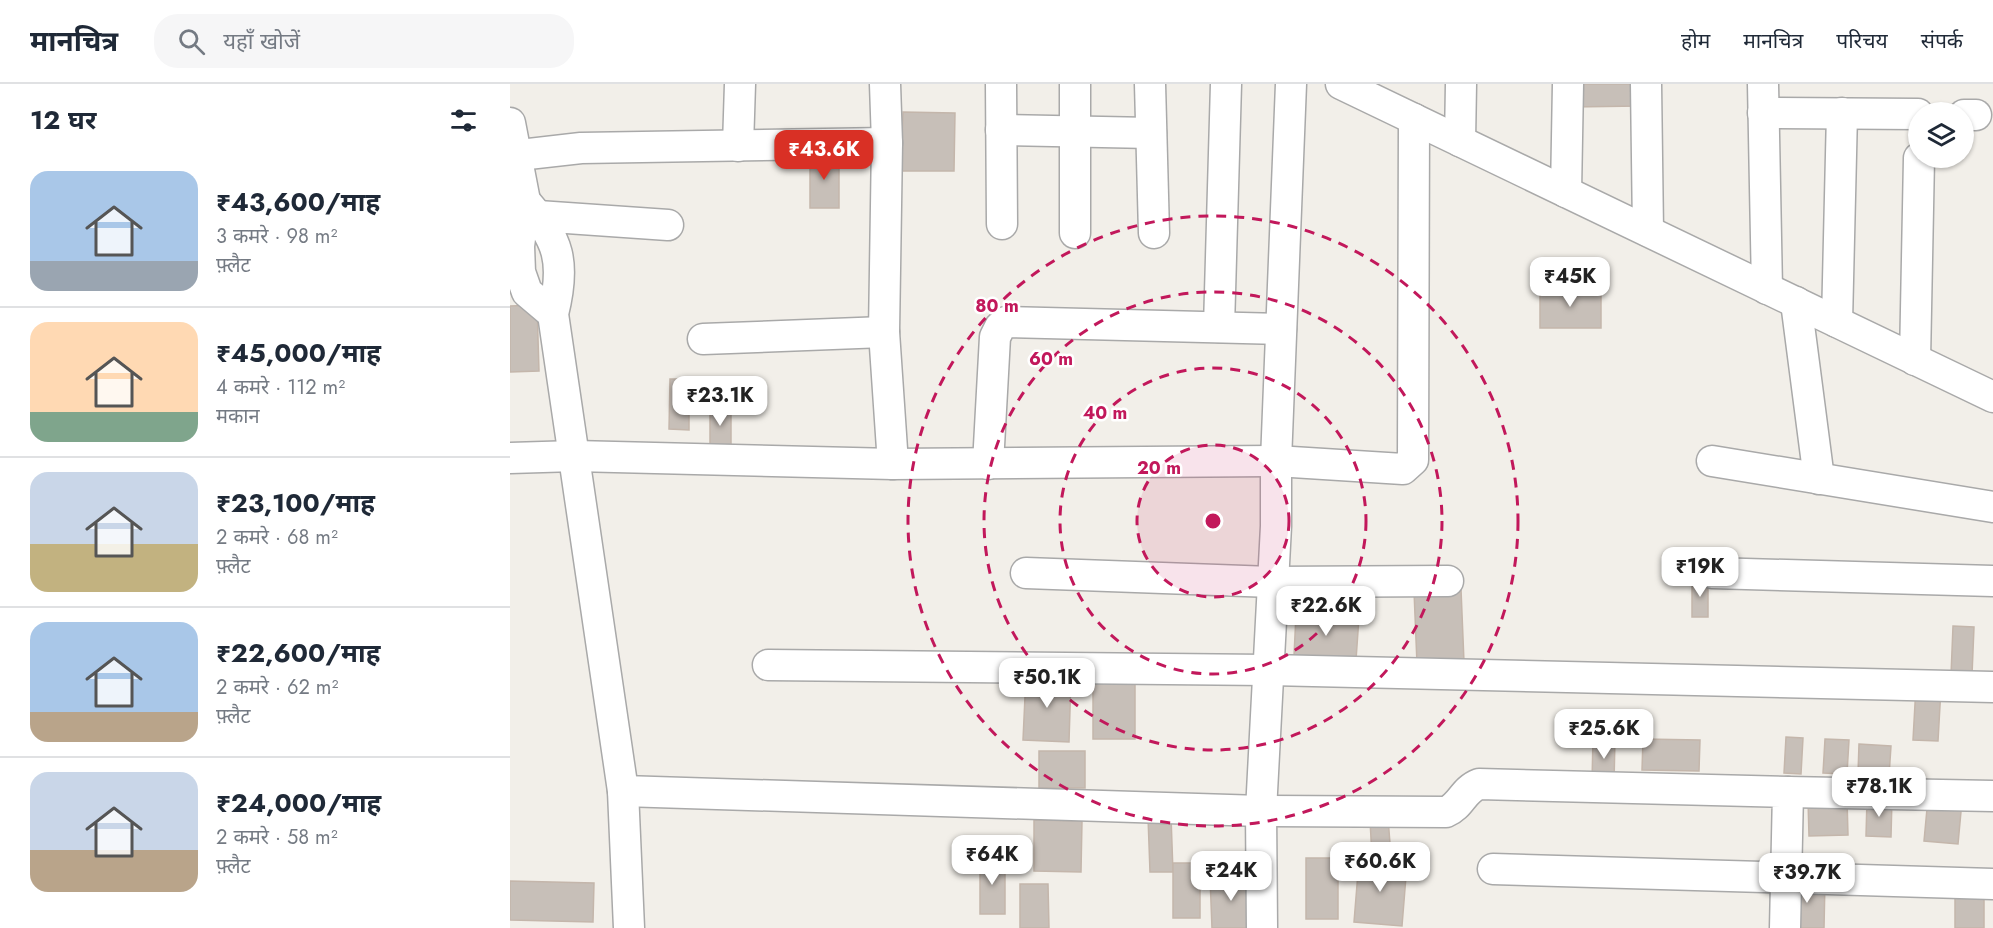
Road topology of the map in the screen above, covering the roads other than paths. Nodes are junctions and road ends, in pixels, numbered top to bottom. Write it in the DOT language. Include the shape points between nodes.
graph roads {
  1 [pos="740,84"];
  2 [pos="885,84"];
  3 [pos="1001,84"];
  4 [pos="1075,84"];
  5 [pos="1150,84"];
  6 [pos="1226,84"];
  7 [pos="1291,84"];
  8 [pos="1341,84"];
  9 [pos="1461,84"];
  10 [pos="1568,84"];
  11 [pos="1646,84"];
  12 [pos="1763,98"];
  13 [pos="1842,114"];
  14 [pos="1908,114"];
  15 [pos="1414,119"];
  16 [pos="510,123"];
  17 [pos="1001,130"];
  18 [pos="1075,132"];
  19 [pos="1151,133"];
  20 [pos="1460,141"];
  21 [pos="887,143"];
  22 [pos="738,146"];
  23 [pos="513,156"];
  24 [pos="1919,168"];
  25 [pos="1566,192"];
  26 [pos="532,208"];
  27 [pos="1002,224"];
  28 [pos="668,225"];
  29 [pos="1648,231"];
  30 [pos="1075,233"];
  31 [pos="1154,233"];
  32 [pos="1767,288"];
  33 [pos="519,292"];
  34 [pos="1796,302"];
  35 [pos="553,314"];
  36 [pos="1837,322"];
  37 [pos="1219,327"];
  38 [pos="1281,329"];
  39 [pos="884,333"];
  40 [pos="703,339"];
  41 [pos="1915,360"];
  42 [pos="1993,397"];
  43 [pos="575,456"];
  44 [pos="510,458"];
  45 [pos="1276,461"];
  46 [pos="1712,461"];
  47 [pos="893,464"];
  48 [pos="988,464"];
  49 [pos="1819,479"];
  50 [pos="1993,507"];
  51 [pos="1026,573"];
  52 [pos="1712,573"];
  53 [pos="1993,580"];
  54 [pos="1273,582"];
  55 [pos="1448,582"];
  56 [pos="768,665"];
  57 [pos="1267,670"];
  58 [pos="1993,687"];
  59 [pos="623,791"];
  60 [pos="1788,792"];
  61 [pos="1993,796"];
  62 [pos="1261,812"];
  63 [pos="1493,869"];
  64 [pos="1786,877"];
  65 [pos="1993,884"];
  66 [pos="629,928"];
  67 [pos="1262,928"];
  68 [pos="1785,928"];
  1 -- 22 [label="street"];
  2 -- 21 [label="street"];
  3 -- 17 [label="street"];
  4 -- 18 [label="street"];
  5 -- 19 [label="street"];
  6 -- 37 [label="street"];
  7 -- 38 [label="street"];
  8 -- 15 [label="street"];
  9 -- 20 [label="street"];
  10 -- 25 [label="street"];
  11 -- 29 [label="street"];
  12 -- 13 [label="street"];
  12 -- 32 [label="street"];
  13 -- 14 [label="street"];
  13 -- 36 [label="street"];
  15 -- 20 [label="street"];
  15 -- 45 [label="street" via="1413,460 1402,469"];
  16 -- 23 [label="street"];
  17 -- 18 [label="street"];
  17 -- 27 [label="street"];
  18 -- 19 [label="street"];
  18 -- 30 [label="street"];
  19 -- 31 [label="street"];
  20 -- 25 [label="street"];
  21 -- 22 [label="street"];
  21 -- 39 [label="street"];
  22 -- 23 [label="street" via="580,148"];
  23 -- 26 [label="street"];
  24 -- 41 [label="street"];
  25 -- 29 [label="street"];
  26 -- 28 [label="street"];
  26 -- 33 [label="street" via="519,246"];
  26 -- 35 [label="street" via="548,228 559,265 560,287"];
  29 -- 32 [label="street"];
  32 -- 34 [label="street"];
  33 -- 35 [label="street"];
  34 -- 36 [label="street"];
  34 -- 49 [label="street"];
  35 -- 43 [label="street"];
  36 -- 41 [label="street"];
  37 -- 38 [label="street"];
  37 -- 48 [label="street" via="1006,322 995,337"];
  38 -- 45 [label="street"];
  39 -- 40 [label="street"];
  39 -- 47 [label="street"];
  41 -- 42 [label="street"];
  43 -- 44 [label="street"];
  43 -- 47 [label="street"];
  43 -- 59 [label="street"];
  45 -- 48 [label="street"];
  45 -- 54 [label="street"];
  46 -- 49 [label="street"];
  47 -- 48 [label="street"];
  49 -- 50 [label="street"];
  51 -- 54 [label="street"];
  52 -- 53 [label="street"];
  54 -- 55 [label="street"];
  54 -- 57 [label="street"];
  56 -- 57 [label="street"];
  57 -- 58 [label="street"];
  57 -- 62 [label="street"];
  59 -- 62 [label="street"];
  59 -- 66 [label="street"];
  60 -- 61 [label="street"];
  60 -- 62 [label="street" via="1479,784 1470,788 1457,807 1446,812"];
  60 -- 64 [label="street"];
  62 -- 67 [label="street"];
  63 -- 64 [label="street"];
  64 -- 65 [label="street"];
  64 -- 68 [label="street"];
}
